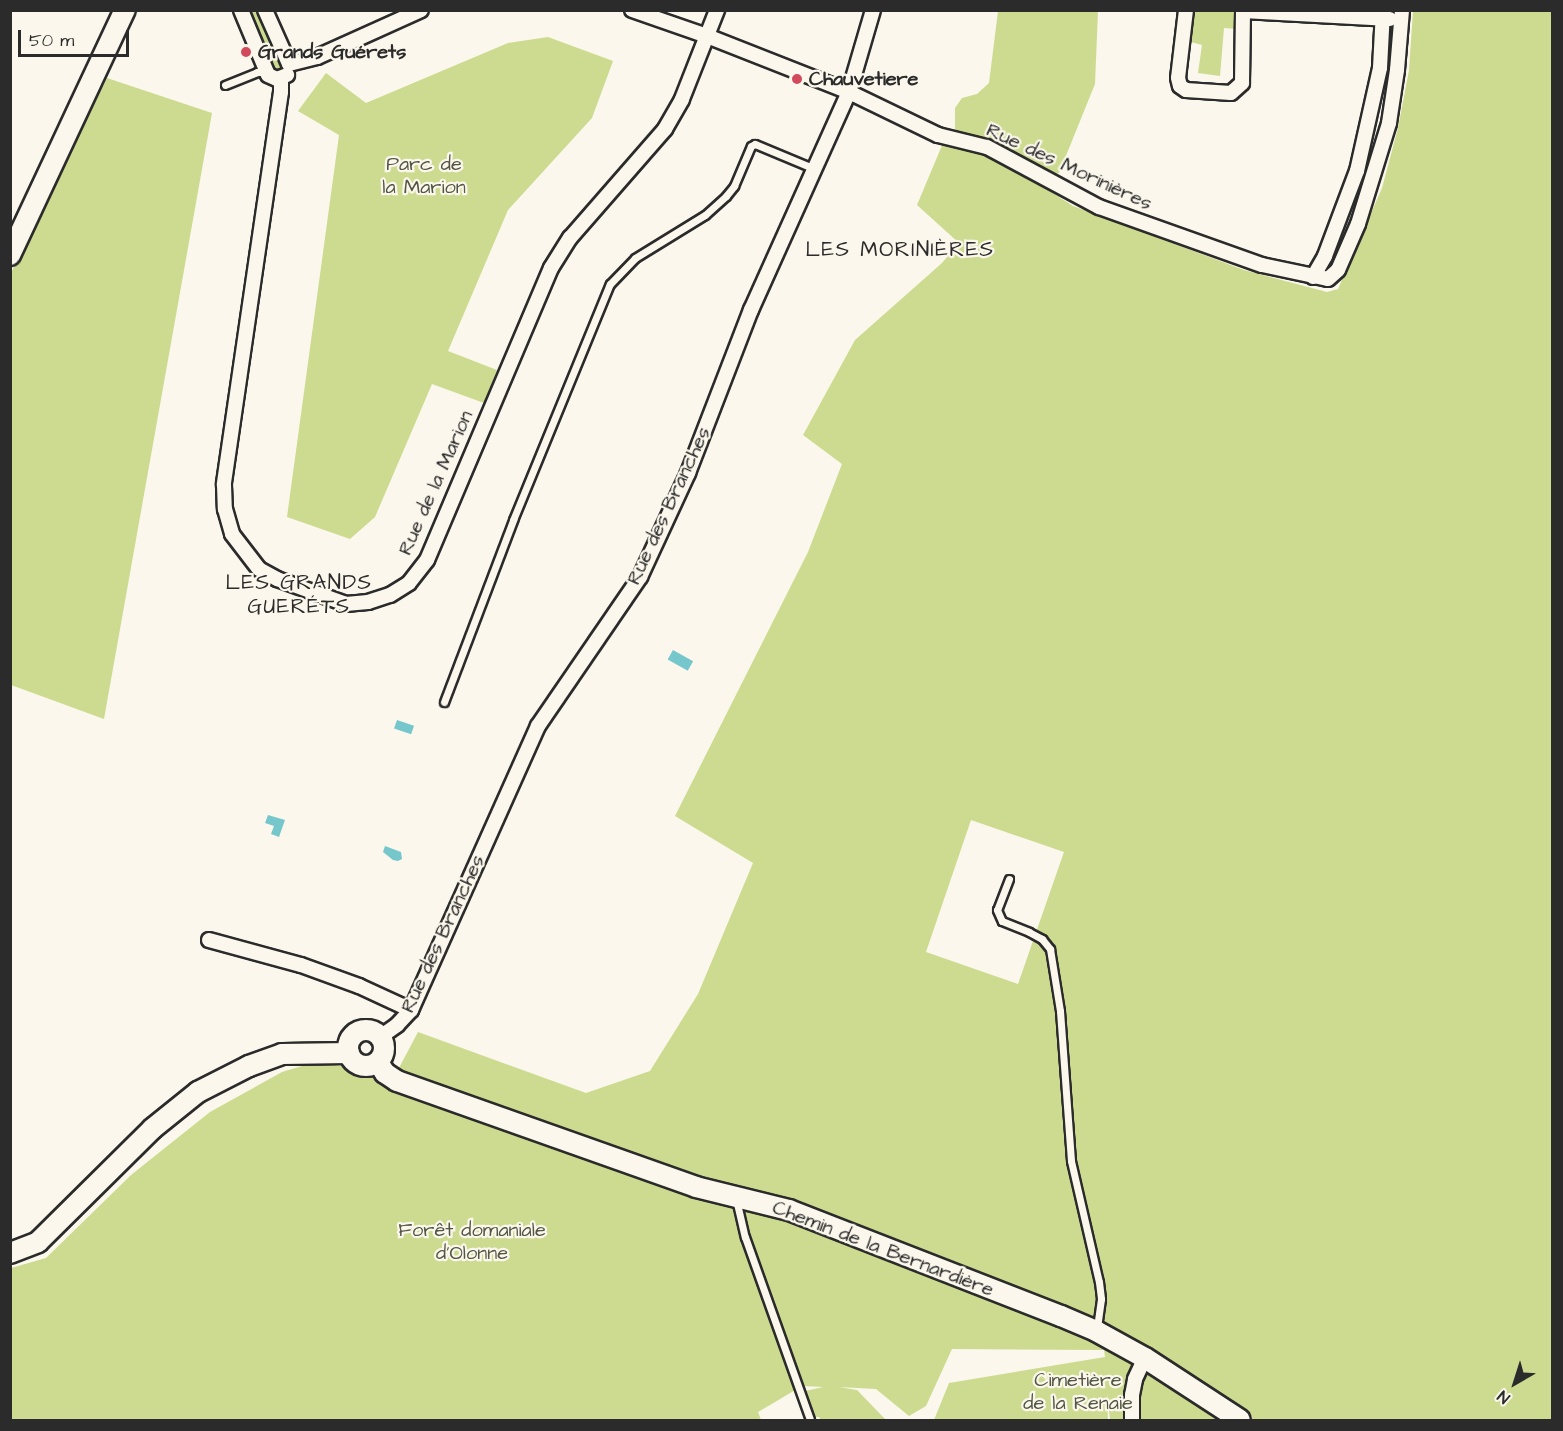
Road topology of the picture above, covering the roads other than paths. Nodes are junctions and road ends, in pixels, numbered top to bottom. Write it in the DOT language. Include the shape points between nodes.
graph roads {
  1 [pos="125,10"];
  2 [pos="241,10"];
  3 [pos="266,10"];
  4 [pos="421,10"];
  5 [pos="632,10"];
  6 [pos="717,10"];
  7 [pos="873,10"];
  8 [pos="1186,10"];
  9 [pos="1243,11"];
  10 [pos="1382,14"];
  11 [pos="1401,15"];
  12 [pos="707,36"];
  13 [pos="289,64"];
  14 [pos="266,72"];
  15 [pos="281,79"];
  16 [pos="225,85"];
  17 [pos="849,92"];
  18 [pos="815,169"];
  19 [pos="10,255"];
  20 [pos="1313,277"];
  21 [pos="444,702"];
  22 [pos="1009,879"];
  23 [pos="209,940"];
  24 [pos="411,1010"];
  25 [pos="380,1037"];
  26 [pos="349,1053"];
  27 [pos="378,1062"];
  28 [pos="735,1197"];
  29 [pos="10,1252"];
  30 [pos="1096,1331"];
  31 [pos="1145,1358"];
  32 [pos="810,1420"];
  33 [pos="1132,1420"];
  34 [pos="1240,1420"];
  1 -- 19 [label="street"];
  2 -- 14 [label="street"];
  3 -- 13 [label="street"];
  4 -- 13 [label="street" via="317,57"];
  5 -- 12 [label="street, Rue des Morinières"];
  6 -- 12 [label="street, Rue de la Marion"];
  7 -- 17 [label="street, Rue des Branches"];
  8 -- 9 [label="street" via="1180,86 1186,90 1231,93 1242,83"];
  9 -- 10 [label="street"];
  10 -- 11 [label="street"];
  10 -- 20 [label="street" via="1380,68 1357,171 1325,256"];
  11 -- 20 [label="street" via="1389,123 1358,224 1335,275 1328,279"];
  12 -- 15 [label="street, Rue de la Marion" via="682,99 665,129 570,238 551,268 427,560 408,583 390,595 346,604 259,569 232,534 225,509 224,485"];
  12 -- 17 [label="street, Rue des Morinières"];
  13 -- 15 [label="street"];
  14 -- 15 [label="street"];
  14 -- 16 [label="lane"];
  17 -- 18 [label="street, Rue des Branches"];
  17 -- 20 [label="street, Rue des Morinières" via="938,135 1005,155 1024,170 1099,207 1262,265"];
  18 -- 21 [label="lane" via="755,144 751,146 726,196 705,215 635,258 610,284 513,520"];
  18 -- 24 [label="street, Rue des Branches" via="751,310 688,473 640,577 538,726"];
  22 -- 30 [label="lane" via="997,910 1002,921 1036,935 1050,949 1060,1011 1071,1161 1100,1282"];
  23 -- 24 [label="street" via="301,965"];
  24 -- 25 [label="street, Rue des Branches"];
  25 -- 26 [label="street" via="362,1030 349,1043"];
  25 -- 27 [label="street" via="384,1046"];
  26 -- 27 [label="street" via="355,1063 366,1066"];
  26 -- 29 [label="street" via="282,1054 198,1092 152,1129 38,1242"];
  27 -- 28 [label="street, Chemin de la Bernardière" via="385,1073 398,1081 644,1170"];
  28 -- 30 [label="street, Chemin de la Bernardière" via="789,1210"];
  28 -- 32 [label="lane" via="745,1237"];
  30 -- 31 [label="street, Chemin de la Bernardière"];
  31 -- 33 [label="street" via="1135,1379"];
  31 -- 34 [label="street, Chemin de la Bernardière"];
}
